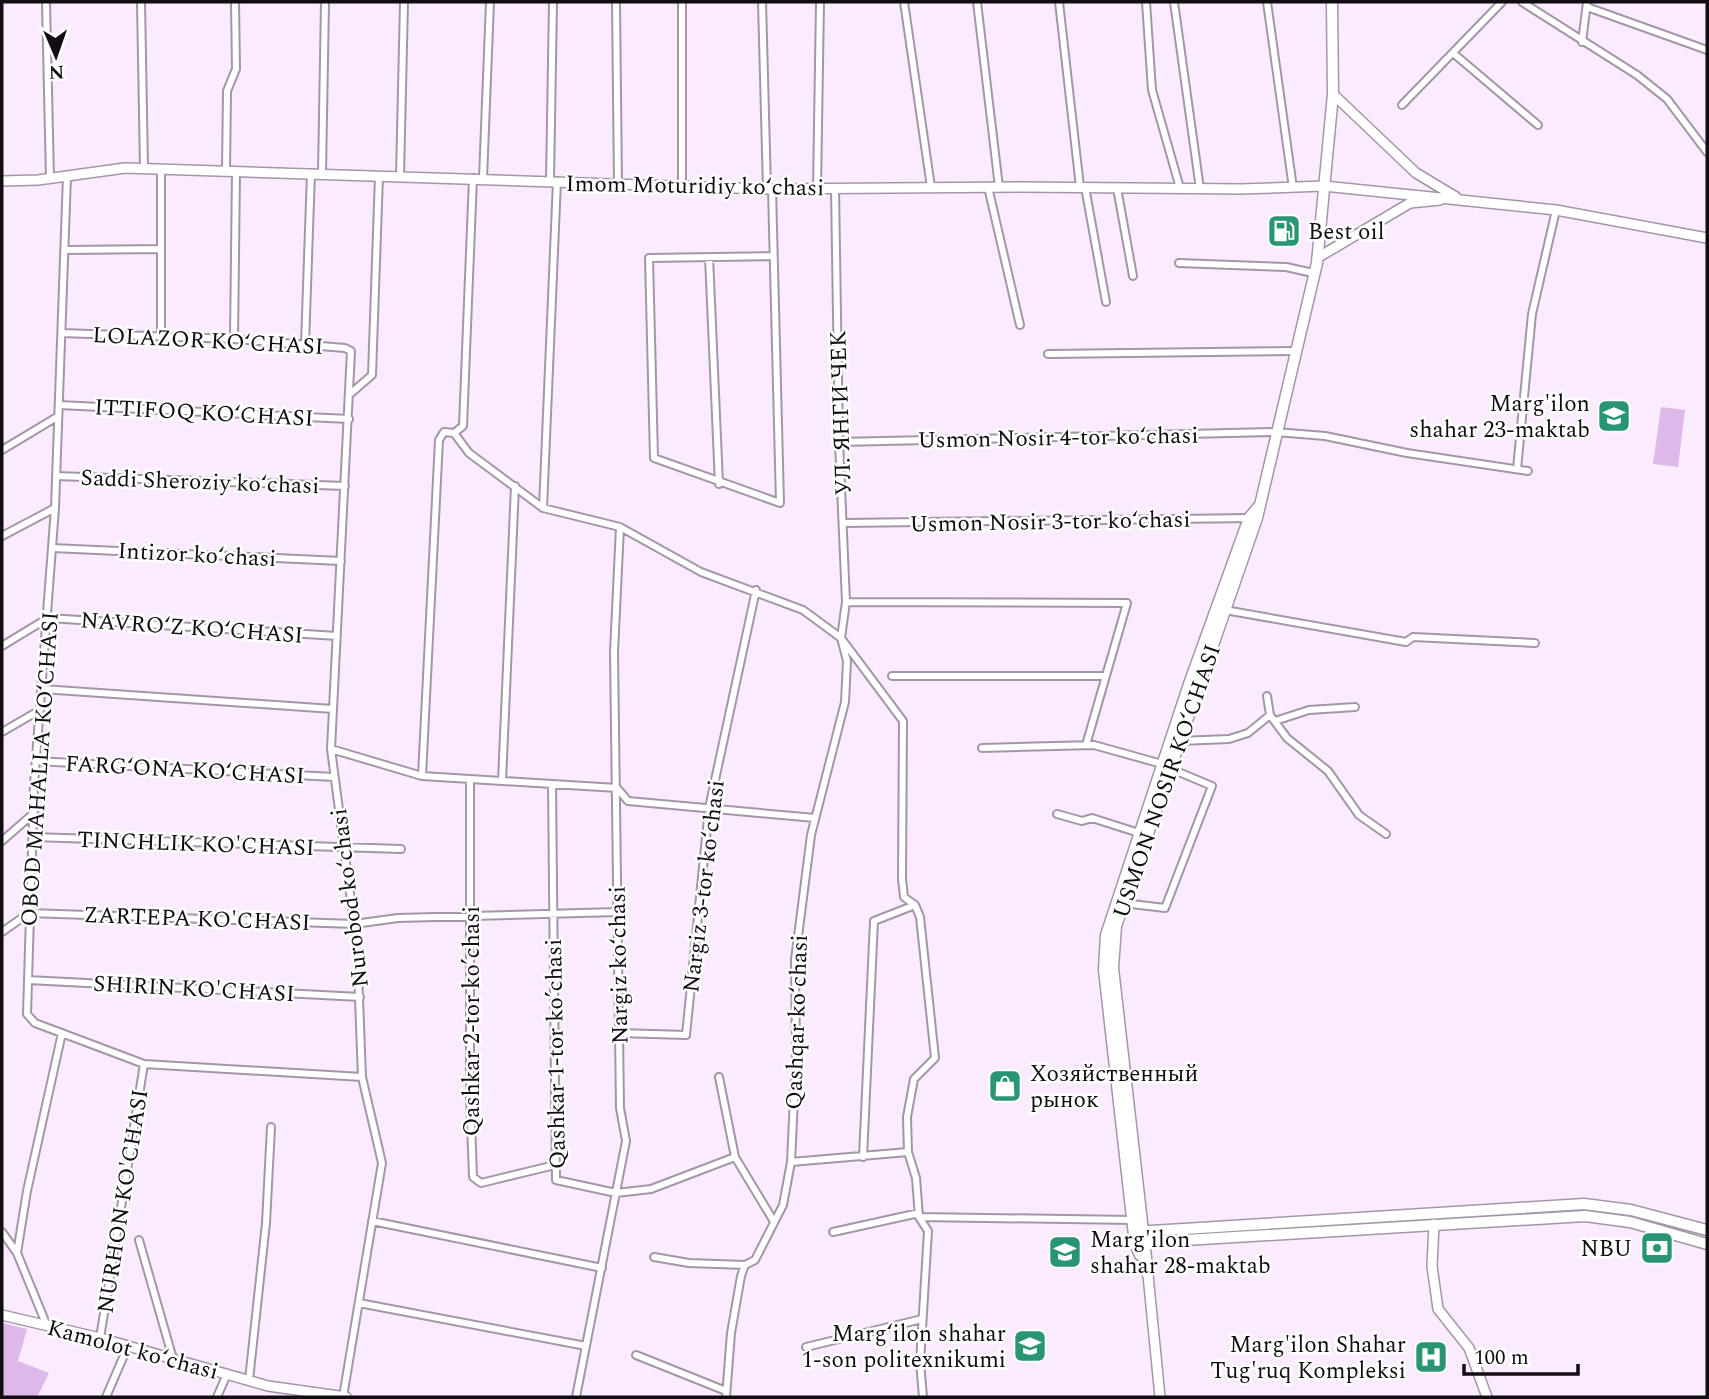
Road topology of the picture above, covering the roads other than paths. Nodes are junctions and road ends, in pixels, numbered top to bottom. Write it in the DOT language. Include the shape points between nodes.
graph roads {
  1 [pos="46,2"];
  2 [pos="141,2"];
  3 [pos="235,2"];
  4 [pos="325,2"];
  5 [pos="404,2"];
  6 [pos="489,2"];
  7 [pos="553,2"];
  8 [pos="616,2"];
  9 [pos="682,2"];
  10 [pos="761,2"];
  11 [pos="820,2"];
  12 [pos="904,2"];
  13 [pos="977,2"];
  14 [pos="1059,2"];
  15 [pos="1146,2"];
  16 [pos="1174,2"];
  17 [pos="1267,2"];
  18 [pos="1332,2"];
  19 [pos="1502,2"];
  20 [pos="1522,2"];
  21 [pos="1587,4"];
  22 [pos="1582,43"];
  23 [pos="1707,50"];
  24 [pos="1453,52"];
  25 [pos="1333,93"];
  26 [pos="1402,105"];
  27 [pos="1538,125"];
  28 [pos="1707,152"];
  29 [pos="144,169"];
  30 [pos="161,169"];
  31 [pos="231,171"];
  32 [pos="311,173"];
  33 [pos="322,173"];
  34 [pos="67,176"];
  35 [pos="380,176"];
  36 [pos="400,176"];
  37 [pos="50,178"];
  38 [pos="478,178"];
  39 [pos="2,181"];
  40 [pos="553,181"];
  41 [pos="618,185"];
  42 [pos="1324,186"];
  43 [pos="931,187"];
  44 [pos="988,187"];
  45 [pos="999,187"];
  46 [pos="1083,187"];
  47 [pos="682,188"];
  48 [pos="835,188"];
  49 [pos="1117,188"];
  50 [pos="1180,188"];
  51 [pos="1293,188"];
  52 [pos="769,189"];
  53 [pos="817,189"];
  54 [pos="1200,189"];
  55 [pos="1457,198"];
  56 [pos="1556,210"];
  57 [pos="1707,238"];
  58 [pos="161,249"];
  59 [pos="65,250"];
  60 [pos="773,256"];
  61 [pos="709,257"];
  62 [pos="1317,258"];
  63 [pos="1179,263"];
  64 [pos="1313,273"];
  65 [pos="1133,276"];
  66 [pos="1107,302"];
  67 [pos="1020,325"];
  68 [pos="62,333"];
  69 [pos="161,336"];
  70 [pos="233,339"];
  71 [pos="306,344"];
  72 [pos="1295,351"];
  73 [pos="1048,354"];
  74 [pos="350,394"];
  75 [pos="59,405"];
  76 [pos="57,417"];
  77 [pos="349,419"];
  78 [pos="1276,432"];
  79 [pos="454,433"];
  80 [pos="839,442"];
  81 [pos="2,450"];
  82 [pos="1517,469"];
  83 [pos="1528,471"];
  84 [pos="56,475"];
  85 [pos="719,484"];
  86 [pos="345,486"];
  87 [pos="515,486"];
  88 [pos="55,508"];
  89 [pos="543,508"];
  90 [pos="1253,518"];
  91 [pos="844,523"];
  92 [pos="620,527"];
  93 [pos="2,536"];
  94 [pos="52,548"];
  95 [pos="341,561"];
  96 [pos="756,590"];
  97 [pos="846,602"];
  98 [pos="1225,610"];
  99 [pos="48,618"];
  100 [pos="337,636"];
  101 [pos="841,638"];
  102 [pos="1535,643"];
  103 [pos="2,646"];
  104 [pos="892,676"];
  105 [pos="1104,676"];
  106 [pos="42,689"];
  107 [pos="1267,696"];
  108 [pos="1354,707"];
  109 [pos="333,709"];
  110 [pos="40,710"];
  111 [pos="1273,718"];
  112 [pos="2,732"];
  113 [pos="1179,741"];
  114 [pos="1086,745"];
  115 [pos="982,748"];
  116 [pos="331,749"];
  117 [pos="36,761"];
  118 [pos="1165,766"];
  119 [pos="422,776"];
  120 [pos="334,777"];
  121 [pos="470,779"];
  122 [pos="502,781"];
  123 [pos="552,784"];
  124 [pos="617,788"];
  125 [pos="1155,798"];
  126 [pos="709,808"];
  127 [pos="34,813"];
  128 [pos="1057,814"];
  129 [pos="815,818"];
  130 [pos="1139,834"];
  131 [pos="1386,834"];
  132 [pos="33,837"];
  133 [pos="2,841"];
  134 [pos="344,849"];
  135 [pos="401,849"];
  136 [pos="1123,903"];
  137 [pos="915,905"];
  138 [pos="618,912"];
  139 [pos="29,913"];
  140 [pos="553,913"];
  141 [pos="470,916"];
  142 [pos="354,923"];
  143 [pos="2,932"];
  144 [pos="27,979"];
  145 [pos="360,997"];
  146 [pos="62,1033"];
  147 [pos="619,1033"];
  148 [pos="144,1063"];
  149 [pos="362,1077"];
  150 [pos="719,1077"];
  151 [pos="271,1127"];
  152 [pos="908,1152"];
  153 [pos="735,1157"];
  154 [pos="863,1157"];
  155 [pos="791,1162"];
  156 [pos="555,1165"];
  157 [pos="616,1192"];
  158 [pos="1435,1212"];
  159 [pos="919,1215"];
  160 [pos="1137,1219"];
  161 [pos="774,1220"];
  162 [pos="372,1221"];
  163 [pos="1433,1224"];
  164 [pos="1707,1230"];
  165 [pos="2,1232"];
  166 [pos="833,1232"];
  167 [pos="1138,1238"];
  168 [pos="139,1240"];
  169 [pos="1707,1244"];
  170 [pos="17,1252"];
  171 [pos="654,1257"];
  172 [pos="745,1265"];
  173 [pos="602,1268"];
  174 [pos="1148,1275"];
  175 [pos="359,1303"];
  176 [pos="2,1315"];
  177 [pos="922,1319"];
  178 [pos="47,1326"];
  179 [pos="100,1338"];
  180 [pos="128,1346"];
  181 [pos="586,1346"];
  182 [pos="806,1347"];
  183 [pos="636,1355"];
  184 [pos="173,1359"];
  185 [pos="228,1374"];
  186 [pos="249,1380"];
  187 [pos="726,1394"];
  188 [pos="106,1397"];
  189 [pos="217,1397"];
  190 [pos="345,1397"];
  191 [pos="576,1397"];
  192 [pos="923,1397"];
  193 [pos="1160,1397"];
  194 [pos="1486,1397"];
  1 -- 37 [label="street"];
  2 -- 29 [label="street"];
  3 -- 31 [label="street" via="236,69 227,91"];
  4 -- 33 [label="street"];
  5 -- 36 [label="street"];
  6 -- 38 [label="street"];
  7 -- 40 [label="street"];
  8 -- 41 [label="street"];
  9 -- 47 [label="street"];
  10 -- 52 [label="street"];
  11 -- 53 [label="street"];
  12 -- 43 [label="street"];
  13 -- 45 [label="street"];
  14 -- 46 [label="street"];
  15 -- 50 [label="street" via="1152,90"];
  16 -- 54 [label="street"];
  17 -- 51 [label="street"];
  18 -- 25 [label="main road, USMON NOSIR KO‘CHASI"];
  19 -- 24 [label="street"];
  20 -- 22 [label="street"];
  21 -- 22 [label="street"];
  21 -- 23 [label="street"];
  22 -- 28 [label="street" via="1637,75 1667,99"];
  24 -- 26 [label="street"];
  24 -- 27 [label="street"];
  25 -- 42 [label="main road, USMON NOSIR KO‘CHASI"];
  25 -- 55 [label="street" via="1416,173"];
  29 -- 30 [label="street, Imom Moturidiy koʻchasi"];
  29 -- 34 [label="street, Imom Moturidiy koʻchasi"];
  30 -- 31 [label="street, Imom Moturidiy koʻchasi"];
  30 -- 58 [label="street"];
  31 -- 32 [label="street, Imom Moturidiy koʻchasi"];
  31 -- 70 [label="street"];
  32 -- 33 [label="street, Imom Moturidiy koʻchasi"];
  32 -- 71 [label="street"];
  33 -- 35 [label="street, Imom Moturidiy koʻchasi"];
  34 -- 37 [label="street, Imom Moturidiy koʻchasi"];
  34 -- 59 [label="street, OBOD MAHALLA KO‘CHASI"];
  35 -- 36 [label="street, Imom Moturidiy koʻchasi"];
  35 -- 74 [label="street" via="372,375"];
  36 -- 38 [label="street, Imom Moturidiy koʻchasi"];
  37 -- 39 [label="street, Imom Moturidiy koʻchasi"];
  38 -- 40 [label="street, Imom Moturidiy koʻchasi"];
  38 -- 79 [label="street" via="463,426"];
  40 -- 41 [label="street, Imom Moturidiy koʻchasi"];
  40 -- 89 [label="street"];
  41 -- 47 [label="street, Imom Moturidiy koʻchasi"];
  42 -- 51 [label="street, Imom Moturidiy koʻchasi"];
  42 -- 55 [label="street, Imom Moturidiy koʻchasi"];
  42 -- 62 [label="main road, USMON NOSIR KO‘CHASI"];
  43 -- 44 [label="street, Imom Moturidiy koʻchasi"];
  43 -- 48 [label="street, Imom Moturidiy koʻchasi"];
  44 -- 45 [label="street, Imom Moturidiy koʻchasi"];
  44 -- 67 [label="street"];
  45 -- 46 [label="street, Imom Moturidiy koʻchasi"];
  46 -- 49 [label="street, Imom Moturidiy koʻchasi"];
  46 -- 66 [label="street"];
  47 -- 52 [label="street, Imom Moturidiy koʻchasi"];
  48 -- 53 [label="street, Imom Moturidiy koʻchasi"];
  48 -- 80 [label="street, УЛ. ЯНГИ ЧЕК"];
  49 -- 50 [label="street, Imom Moturidiy koʻchasi"];
  49 -- 65 [label="street"];
  50 -- 54 [label="street, Imom Moturidiy koʻchasi"];
  51 -- 54 [label="street, Imom Moturidiy koʻchasi"];
  52 -- 53 [label="street, Imom Moturidiy koʻchasi"];
  52 -- 60 [label="street"];
  55 -- 56 [label="street"];
  55 -- 62 [label="street" via="1410,203"];
  56 -- 57 [label="street"];
  56 -- 82 [label="street" via="1532,314"];
  58 -- 59 [label="street"];
  58 -- 69 [label="street"];
  59 -- 68 [label="street, OBOD MAHALLA KO‘CHASI"];
  60 -- 61 [label="street"];
  60 -- 85 [label="street" via="779,503"];
  61 -- 85 [label="street"];
  61 -- 85 [label="street" via="649,258 654,458"];
  62 -- 64 [label="main road, USMON NOSIR KO‘CHASI"];
  63 -- 64 [label="street" via="1286,267"];
  64 -- 72 [label="main road, USMON NOSIR KO‘CHASI"];
  68 -- 69 [label="street, LOLAZOR KO‘CHASI"];
  68 -- 75 [label="street, OBOD MAHALLA KO‘CHASI"];
  69 -- 70 [label="street, LOLAZOR KO‘CHASI"];
  70 -- 71 [label="street, LOLAZOR KO‘CHASI"];
  71 -- 74 [label="street, LOLAZOR KO‘CHASI" via="351,351"];
  72 -- 73 [label="street"];
  72 -- 78 [label="main road, USMON NOSIR KO‘CHASI"];
  74 -- 77 [label="street, Nurobod koʻchasi"];
  75 -- 76 [label="street, OBOD MAHALLA KO‘CHASI"];
  75 -- 77 [label="street, ITTIFOQ KO‘CHASI"];
  76 -- 81 [label="street"];
  76 -- 84 [label="street, OBOD MAHALLA KO‘CHASI"];
  77 -- 86 [label="street, Nurobod koʻchasi"];
  78 -- 80 [label="street, Usmon Nosir 4-tor koʻchasi"];
  78 -- 82 [label="street, Usmon Nosir 4-tor koʻchasi"];
  78 -- 90 [label="main road, USMON NOSIR KO‘CHASI"];
  79 -- 87 [label="street" via="469,453"];
  79 -- 119 [label="street" via="444,432 439,440"];
  80 -- 91 [label="street, УЛ. ЯНГИ ЧЕК"];
  82 -- 83 [label="street, Usmon Nosir 4-tor koʻchasi"];
  84 -- 86 [label="street, Saddi Sheroziy koʻchasi"];
  84 -- 88 [label="street, OBOD MAHALLA KO‘CHASI"];
  86 -- 95 [label="street, Nurobod koʻchasi"];
  87 -- 89 [label="street"];
  87 -- 122 [label="street"];
  88 -- 93 [label="street"];
  88 -- 94 [label="street, OBOD MAHALLA KO‘CHASI"];
  89 -- 92 [label="street"];
  90 -- 91 [label="street, Usmon Nosir 3-tor koʻchasi"];
  90 -- 98 [label="main road, USMON NOSIR KO‘CHASI"];
  90 -- 118 [label="main road, USMON NOSIR KO‘CHASI"];
  91 -- 97 [label="street, УЛ. ЯНГИ ЧЕК"];
  92 -- 96 [label="street" via="701,572"];
  92 -- 124 [label="street, Nargiz koʻchasi" via="614,652"];
  94 -- 95 [label="street, Intizor koʻchasi"];
  94 -- 99 [label="street, OBOD MAHALLA KO‘CHASI"];
  95 -- 100 [label="street, Nurobod koʻchasi"];
  96 -- 101 [label="street" via="803,610"];
  96 -- 126 [label="street, Nargiz 3-tor koʻchasi"];
  97 -- 101 [label="street, УЛ. ЯНГИ ЧЕК"];
  97 -- 105 [label="street" via="1127,603"];
  98 -- 102 [label="street" via="1406,642 1413,637"];
  98 -- 113 [label="main road, USMON NOSIR KO‘CHASI"];
  99 -- 100 [label="street, NAVRO‘Z KO‘CHASI"];
  99 -- 103 [label="street"];
  99 -- 106 [label="street, OBOD MAHALLA KO‘CHASI"];
  100 -- 109 [label="street, Nurobod koʻchasi"];
  101 -- 129 [label="street, Qashqar koʻchasi" via="847,661 845,702"];
  101 -- 137 [label="street" via="903,721 902,879 904,897"];
  104 -- 105 [label="street"];
  105 -- 114 [label="street"];
  106 -- 109 [label="street"];
  106 -- 110 [label="street, OBOD MAHALLA KO‘CHASI"];
  107 -- 111 [label="street"];
  108 -- 111 [label="street"];
  109 -- 116 [label="street, Nurobod koʻchasi"];
  110 -- 112 [label="street"];
  110 -- 117 [label="street, OBOD MAHALLA KO‘CHASI"];
  111 -- 113 [label="street" via="1229,739"];
  111 -- 131 [label="street" via="1287,738 1328,771 1359,815"];
  113 -- 118 [label="main road, USMON NOSIR KO‘CHASI"];
  114 -- 115 [label="street"];
  114 -- 118 [label="street"];
  116 -- 119 [label="street"];
  116 -- 120 [label="street, Nurobod koʻchasi"];
  117 -- 120 [label="street, FARG‘ONA KO‘CHASI"];
  117 -- 127 [label="street, OBOD MAHALLA KO‘CHASI"];
  118 -- 125 [label="main road, USMON NOSIR KO‘CHASI"];
  118 -- 136 [label="street" via="1212,786 1165,908"];
  119 -- 121 [label="street"];
  120 -- 134 [label="street, Nurobod koʻchasi"];
  121 -- 122 [label="street"];
  121 -- 141 [label="street, Qashkar 2-tor koʼchasi"];
  122 -- 123 [label="street"];
  123 -- 124 [label="street"];
  123 -- 140 [label="street, Qashkar 1-tor koʼchasi"];
  124 -- 126 [label="street" via="628,801"];
  124 -- 138 [label="street, Nargiz koʻchasi"];
  125 -- 130 [label="main road, USMON NOSIR KO‘CHASI"];
  125 -- 136 [label="main road, USMON NOSIR KO‘CHASI"];
  126 -- 129 [label="street"];
  126 -- 147 [label="street, Nargiz 3-tor koʻchasi" via="686,1035"];
  127 -- 132 [label="street, OBOD MAHALLA KO‘CHASI"];
  127 -- 133 [label="street"];
  128 -- 130 [label="street" via="1082,821 1092,817"];
  129 -- 155 [label="street, Qashqar koʻchasi" via="795,960"];
  130 -- 160 [label="main road, USMON NOSIR KO‘CHASI" via="1109,919 1104,956"];
  132 -- 134 [label="street, TINCHLIK KO'CHASI"];
  132 -- 139 [label="street, OBOD MAHALLA KO‘CHASI"];
  134 -- 135 [label="street, TINCHLIK KO'CHASI"];
  134 -- 142 [label="street, Nurobod koʻchasi"];
  136 -- 160 [label="main road, USMON NOSIR KO‘CHASI" via="1113,968"];
  137 -- 152 [label="street" via="929,981 935,1058 914,1079 907,1116"];
  137 -- 154 [label="street" via="874,921"];
  138 -- 140 [label="street, ZARTEPA KO'CHASI"];
  138 -- 147 [label="street, Nargiz koʻchasi"];
  139 -- 142 [label="street, ZARTEPA KO'CHASI"];
  139 -- 143 [label="street"];
  139 -- 144 [label="street, OBOD MAHALLA KO‘CHASI"];
  140 -- 141 [label="street, ZARTEPA KO'CHASI"];
  140 -- 156 [label="street, Qashkar 1-tor koʼchasi"];
  141 -- 142 [label="street, ZARTEPA KO'CHASI"];
  141 -- 156 [label="street, Qashkar 2-tor koʼchasi" via="473,1177 481,1184"];
  142 -- 145 [label="street, Nurobod koʻchasi"];
  144 -- 145 [label="street, SHIRIN KO'CHASI"];
  144 -- 146 [label="street, OBOD MAHALLA KO‘CHASI" via="27,1014 35,1023"];
  145 -- 149 [label="street, Nurobod koʻchasi"];
  146 -- 148 [label="street, OBOD MAHALLA KO‘CHASI"];
  146 -- 170 [label="street"];
  147 -- 157 [label="street, Nargiz koʻchasi" via="620,1108 626,1141"];
  148 -- 149 [label="street, OBOD MAHALLA KO‘CHASI"];
  148 -- 179 [label="street, NURHON KO'CHASI"];
  149 -- 162 [label="street, Nurobod koʻchasi" via="382,1163"];
  150 -- 153 [label="street"];
  151 -- 186 [label="street"];
  152 -- 154 [label="street"];
  152 -- 159 [label="street"];
  153 -- 157 [label="street, Qashkar 1-tor koʼchasi" via="651,1189"];
  153 -- 161 [label="street"];
  154 -- 155 [label="street"];
  155 -- 161 [label="street, Qashqar koʻchasi" via="783,1205"];
  156 -- 157 [label="street, Qashkar 1-tor koʼchasi" via="556,1180"];
  157 -- 173 [label="street, Nargiz koʻchasi"];
  158 -- 163 [label="main road"];
  158 -- 164 [label="main road" via="1611,1206"];
  158 -- 167 [label="main road"];
  159 -- 160 [label="street"];
  159 -- 166 [label="street"];
  159 -- 177 [label="street" via="928,1231"];
  160 -- 167 [label="main road, USMON NOSIR KO‘CHASI"];
  161 -- 172 [label="street, Qashqar koʻchasi" via="755,1260"];
  162 -- 173 [label="street"];
  162 -- 175 [label="street, Nurobod koʻchasi"];
  163 -- 167 [label="main road"];
  163 -- 169 [label="main road" via="1598,1217"];
  163 -- 194 [label="street" via="1438,1308 1469,1348"];
  165 -- 170 [label="street"];
  167 -- 174 [label="main road, USMON NOSIR KO‘CHASI"];
  168 -- 184 [label="street"];
  170 -- 178 [label="street"];
  171 -- 172 [label="street"];
  172 -- 187 [label="street, Qashqar koʻchasi" via="731,1333"];
  173 -- 181 [label="street, Nargiz koʻchasi"];
  174 -- 193 [label="street, USMON NOSIR KO‘CHASI"];
  175 -- 181 [label="street"];
  175 -- 190 [label="street, Nurobod koʻchasi"];
  176 -- 178 [label="street, Kamolot koʻchasi"];
  177 -- 182 [label="street"];
  177 -- 192 [label="street"];
  178 -- 179 [label="street, Kamolot koʻchasi"];
  179 -- 180 [label="street, Kamolot koʻchasi"];
  180 -- 184 [label="street, Kamolot koʻchasi"];
  180 -- 188 [label="street"];
  181 -- 191 [label="street, Nargiz koʻchasi"];
  183 -- 187 [label="street"];
  184 -- 185 [label="street, Kamolot koʻchasi"];
  185 -- 186 [label="street, Kamolot koʻchasi"];
  185 -- 189 [label="street"];
  186 -- 190 [label="street, Kamolot koʻchasi"];
}
